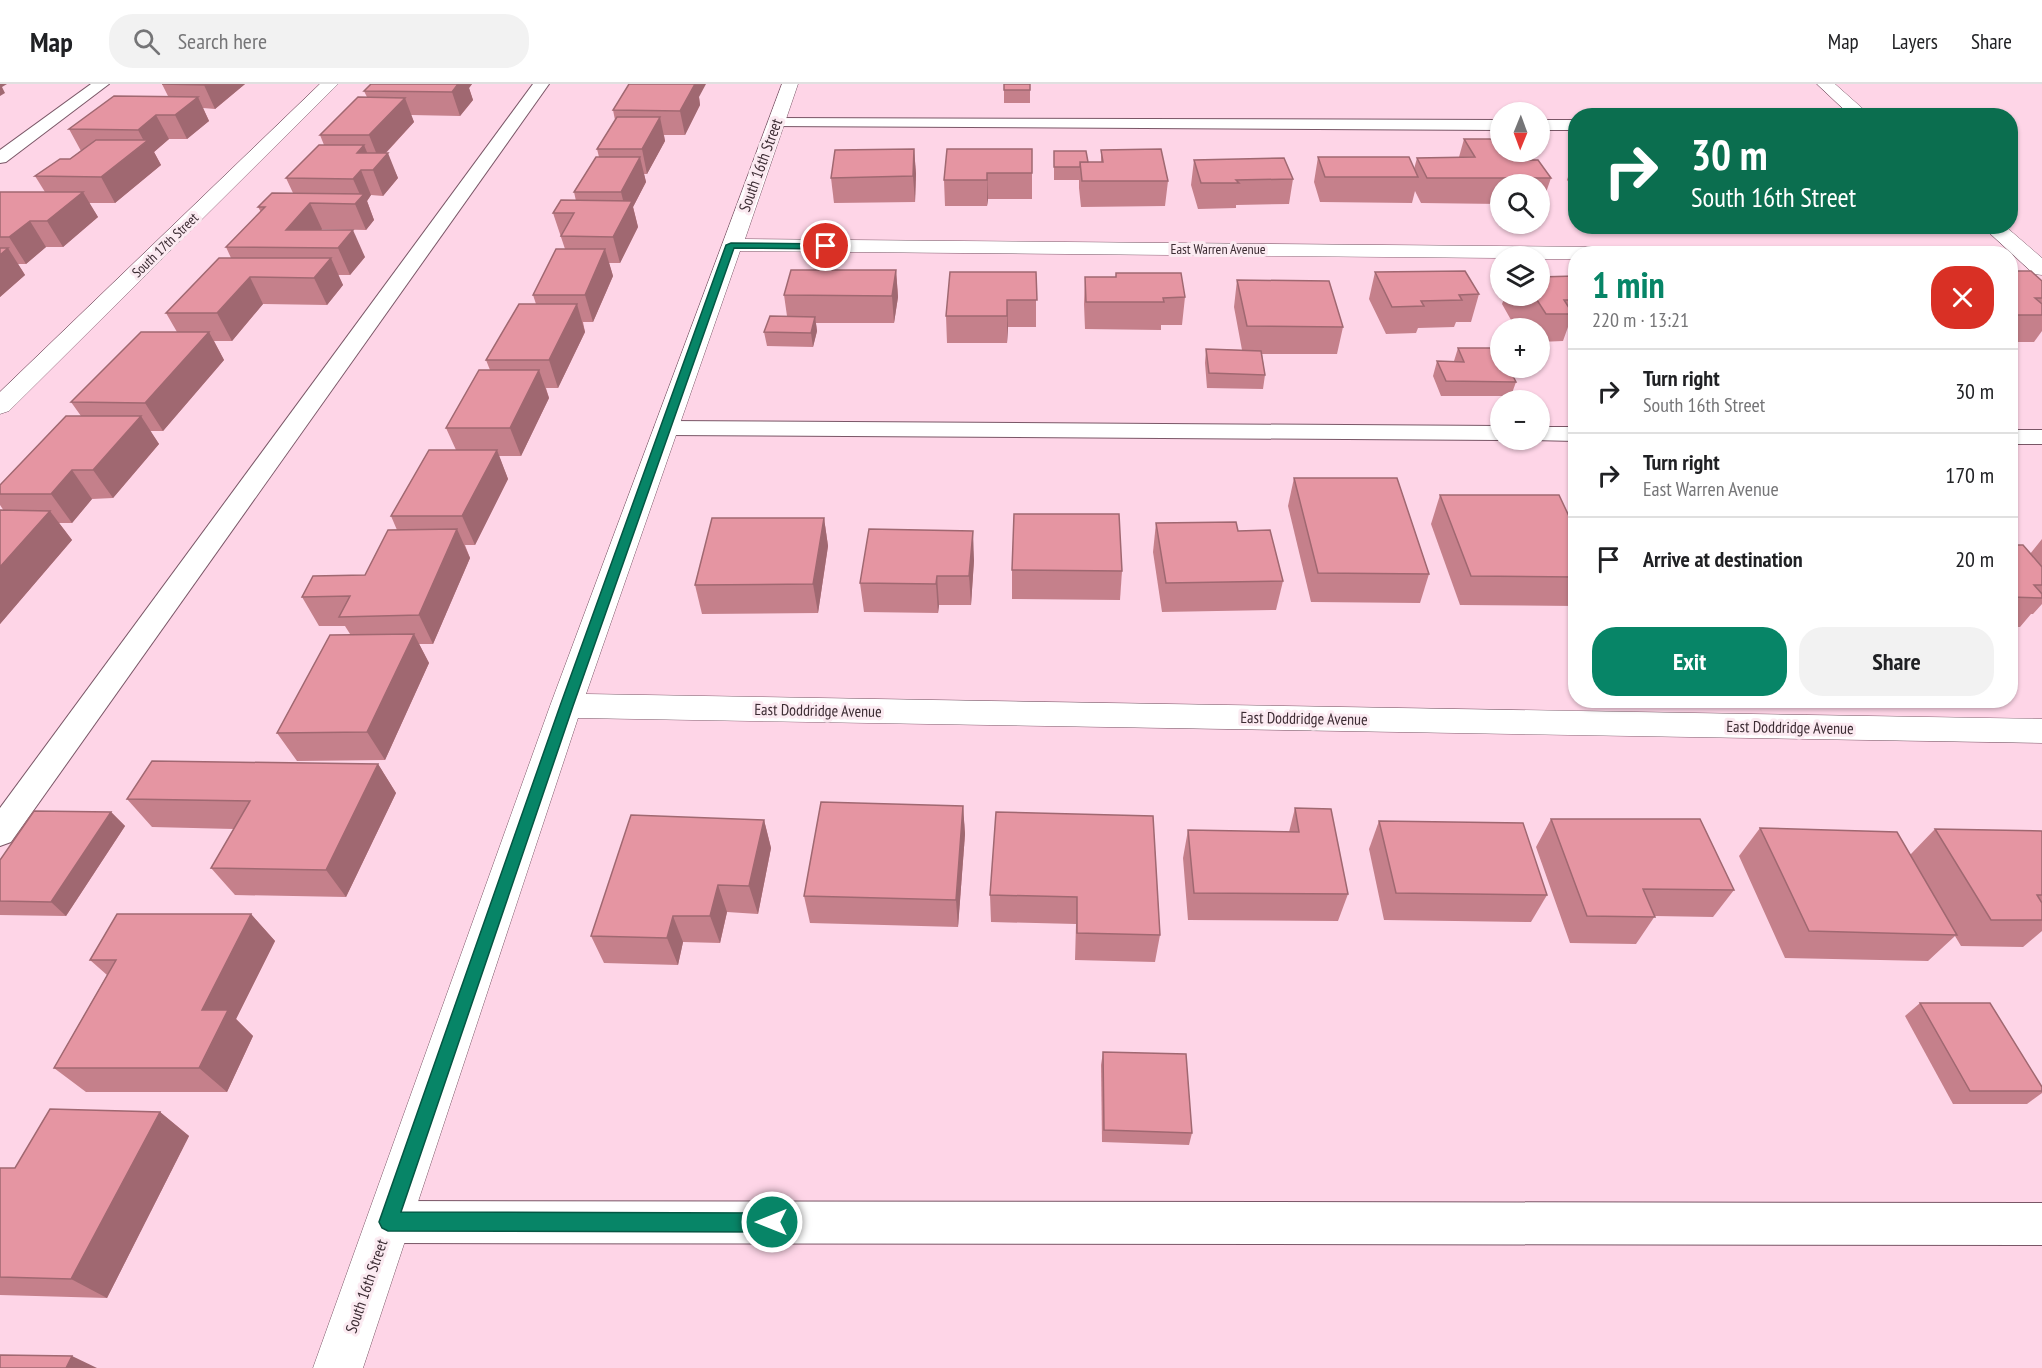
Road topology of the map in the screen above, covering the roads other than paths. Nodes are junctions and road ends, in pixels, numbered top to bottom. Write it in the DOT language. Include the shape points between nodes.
graph roads {
  1 [pos="101,84"];
  2 [pos="330,84"];
  3 [pos="542,84"];
  4 [pos="790,84"];
  5 [pos="1825,84"];
  6 [pos="1853,108"];
  7 [pos="776,123"];
  8 [pos="1490,125"];
  9 [pos="1550,125"];
  10 [pos="1568,125"];
  11 [pos="0,158"];
  12 [pos="2001,234"];
  13 [pos="731,245"];
  14 [pos="2015,246"];
  15 [pos="2018,249"];
  16 [pos="1568,253"];
  17 [pos="2030,259"];
  18 [pos="11,384"];
  19 [pos="0,406"];
  20 [pos="666,428"];
  21 [pos="1490,433"];
  22 [pos="1550,434"];
  23 [pos="1568,434"];
  24 [pos="2018,437"];
  25 [pos="2042,437"];
  26 [pos="566,706"];
  27 [pos="2042,731"];
  28 [pos="0,833"];
  29 [pos="388,1222"];
  30 [pos="2042,1224"];
  31 [pos="338,1368"];
  1 -- 11 [label="lane"];
  2 -- 18 [label="street, South 17th Street"];
  3 -- 28 [label="lane"];
  4 -- 7 [label="street, South 16th Street"];
  5 -- 6 [label="street"];
  7 -- 8 [label="lane"];
  7 -- 13 [label="street, South 16th Street"];
  9 -- 10 [label="lane"];
  12 -- 14 [label="street"];
  13 -- 16 [label="street, East Warren Avenue"];
  13 -- 20 [label="street, South 16th Street"];
  15 -- 17 [label="street"];
  18 -- 19 [label="street, South 17th Street"];
  20 -- 21 [label="lane"];
  20 -- 26 [label="street, South 16th Street"];
  22 -- 23 [label="lane"];
  24 -- 25 [label="lane"];
  26 -- 27 [label="street, East Doddridge Avenue"];
  26 -- 29 [label="street, South 16th Street"];
  29 -- 30 [label="lane"];
  29 -- 31 [label="street, South 16th Street"];
}
